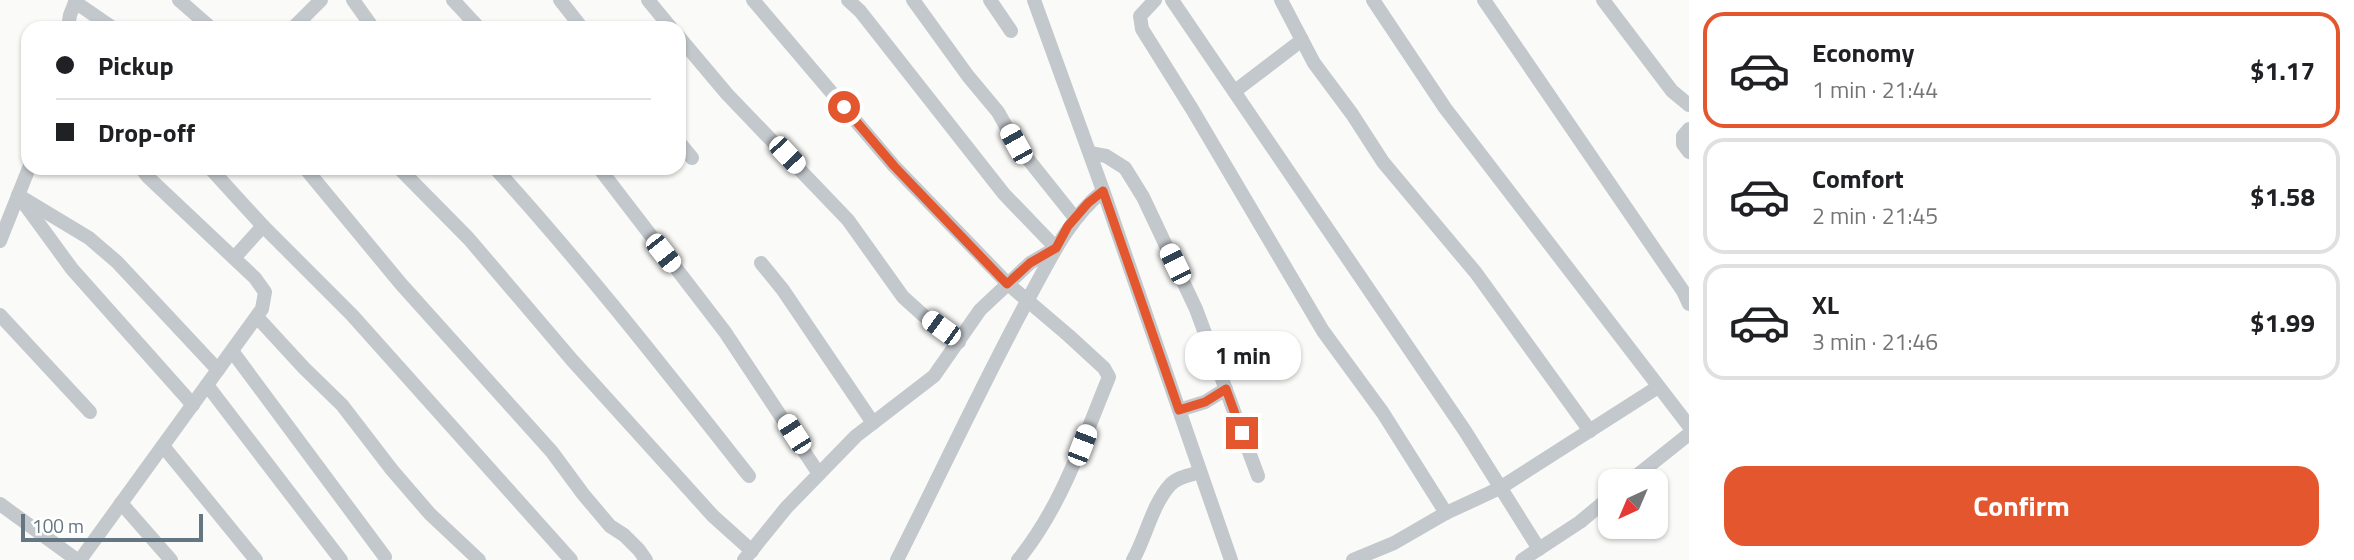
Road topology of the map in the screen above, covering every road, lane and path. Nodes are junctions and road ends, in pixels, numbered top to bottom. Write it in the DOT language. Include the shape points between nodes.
graph roads {
  1 [pos="179,0"];
  2 [pos="321,0"];
  3 [pos="353,0"];
  4 [pos="453,0"];
  5 [pos="560,0"];
  6 [pos="648,0"];
  7 [pos="753,0"];
  8 [pos="848,0"];
  9 [pos="913,0"];
  10 [pos="990,0"];
  11 [pos="1034,0"];
  12 [pos="1155,0"];
  13 [pos="1172,0"];
  14 [pos="1281,0"];
  15 [pos="1373,0"];
  16 [pos="1484,0"];
  17 [pos="1603,0"];
  18 [pos="76,1"];
  19 [pos="70,21"];
  20 [pos="103,21"];
  21 [pos="203,21"];
  22 [pos="300,21"];
  23 [pos="368,21"];
  24 [pos="472,21"];
  25 [pos="576,21"];
  26 [pos="665,21"];
  27 [pos="1011,31"];
  28 [pos="1302,40"];
  29 [pos="686,45"];
  30 [pos="1235,91"];
  31 [pos="1689,105"];
  32 [pos="1689,129"];
  33 [pos="686,151"];
  34 [pos="1689,152"];
  35 [pos="1090,153"];
  36 [pos="692,158"];
  37 [pos="26,175"];
  38 [pos="146,175"];
  39 [pos="216,175"];
  40 [pos="310,175"];
  41 [pos="406,175"];
  42 [pos="501,175"];
  43 [pos="604,175"];
  44 [pos="1103,191"];
  45 [pos="18,195"];
  46 [pos="1075,218"];
  47 [pos="263,226"];
  48 [pos="0,241"];
  49 [pos="1056,248"];
  50 [pos="234,258"];
  51 [pos="761,262"];
  52 [pos="1007,284"];
  53 [pos="1028,300"];
  54 [pos="1689,304"];
  55 [pos="0,316"];
  56 [pos="257,317"];
  57 [pos="958,342"];
  58 [pos="232,351"];
  59 [pos="218,370"];
  60 [pos="207,385"];
  61 [pos="1658,387"];
  62 [pos="1226,389"];
  63 [pos="193,405"];
  64 [pos="1179,410"];
  65 [pos="90,412"];
  66 [pos="873,423"];
  67 [pos="1689,426"];
  68 [pos="1590,431"];
  69 [pos="1689,434"];
  70 [pos="163,446"];
  71 [pos="1645,469"];
  72 [pos="1200,472"];
  73 [pos="819,474"];
  74 [pos="748,476"];
  75 [pos="1258,476"];
  76 [pos="1500,488"];
  77 [pos="121,503"];
  78 [pos="0,504"];
  79 [pos="1598,508"];
  80 [pos="1446,513"];
  81 [pos="1539,549"];
  82 [pos="748,555"];
  83 [pos="385,557"];
  84 [pos="78,560"];
  85 [pos="171,560"];
  86 [pos="256,560"];
  87 [pos="341,560"];
  88 [pos="479,560"];
  89 [pos="571,560"];
  90 [pos="646,560"];
  91 [pos="897,560"];
  92 [pos="1018,560"];
  93 [pos="1133,560"];
  94 [pos="1231,560"];
  95 [pos="1353,560"];
  96 [pos="1522,560"];
  1 -- 21 [label="street"];
  2 -- 22 [label="street"];
  3 -- 23 [label="street"];
  4 -- 24 [label="street"];
  5 -- 25 [label="street"];
  6 -- 26 [label="street"];
  7 -- 52 [label="street" via="894,166"];
  8 -- 49 [label="street" via="1004,194"];
  9 -- 46 [label="street"];
  10 -- 27 [label="street"];
  11 -- 35 [label="street"];
  12 -- 80 [label="street" via="1140,16 1142,29 1323,331 1383,413"];
  13 -- 30 [label="street"];
  14 -- 28 [label="street"];
  15 -- 61 [label="street" via="1452,119"];
  16 -- 54 [label="street"];
  17 -- 31 [label="street" via="1672,92"];
  18 -- 19 [label="street"];
  18 -- 20 [label="street"];
  28 -- 30 [label="street"];
  28 -- 68 [label="street" via="1383,163 1476,273"];
  29 -- 57 [label="street" via="848,220 903,297"];
  30 -- 76 [label="street"];
  32 -- 34 [label="street" via="1683,144"];
  33 -- 36 [label="street"];
  35 -- 44 [label="street"];
  35 -- 62 [label="street" via="1106,156 1125,168 1143,197 1196,309"];
  37 -- 45 [label="street"];
  38 -- 50 [label="street"];
  39 -- 47 [label="street"];
  40 -- 90 [label="street" via="552,452 610,526"];
  41 -- 82 [label="street" via="508,282"];
  42 -- 74 [label="street" via="635,330"];
  43 -- 73 [label="street" via="725,332"];
  44 -- 46 [label="street"];
  44 -- 64 [label="street"];
  45 -- 48 [label="street"];
  45 -- 59 [label="street" via="117,262"];
  45 -- 63 [label="street" via="72,270"];
  46 -- 49 [label="street"];
  47 -- 50 [label="street"];
  47 -- 89 [label="street" via="352,315"];
  49 -- 52 [label="street"];
  49 -- 53 [label="street"];
  50 -- 56 [label="street" via="265,292"];
  51 -- 66 [label="street"];
  52 -- 53 [label="street"];
  52 -- 57 [label="street" via="979,310"];
  53 -- 91 [label="street"];
  53 -- 92 [label="street" via="1109,377 1064,488 1035,540"];
  55 -- 65 [label="street"];
  56 -- 58 [label="street"];
  56 -- 88 [label="street" via="342,405 430,514"];
  57 -- 66 [label="street" via="934,376"];
  58 -- 59 [label="street"];
  58 -- 83 [label="street"];
  59 -- 60 [label="street"];
  60 -- 63 [label="street"];
  60 -- 87 [label="street"];
  61 -- 67 [label="street"];
  61 -- 68 [label="street"];
  62 -- 64 [label="street"];
  62 -- 75 [label="street"];
  63 -- 70 [label="street"];
  64 -- 72 [label="street"];
  66 -- 73 [label="street"];
  68 -- 76 [label="street"];
  69 -- 71 [label="street"];
  70 -- 77 [label="street"];
  70 -- 86 [label="street"];
  72 -- 93 [label="street" via="1171,484"];
  72 -- 94 [label="street"];
  73 -- 82 [label="street"];
  76 -- 80 [label="street"];
  76 -- 81 [label="street"];
  77 -- 84 [label="street"];
  77 -- 85 [label="street"];
  78 -- 84 [label="street"];
  79 -- 81 [label="street"];
  80 -- 95 [label="street"];
  81 -- 96 [label="street"];
}
